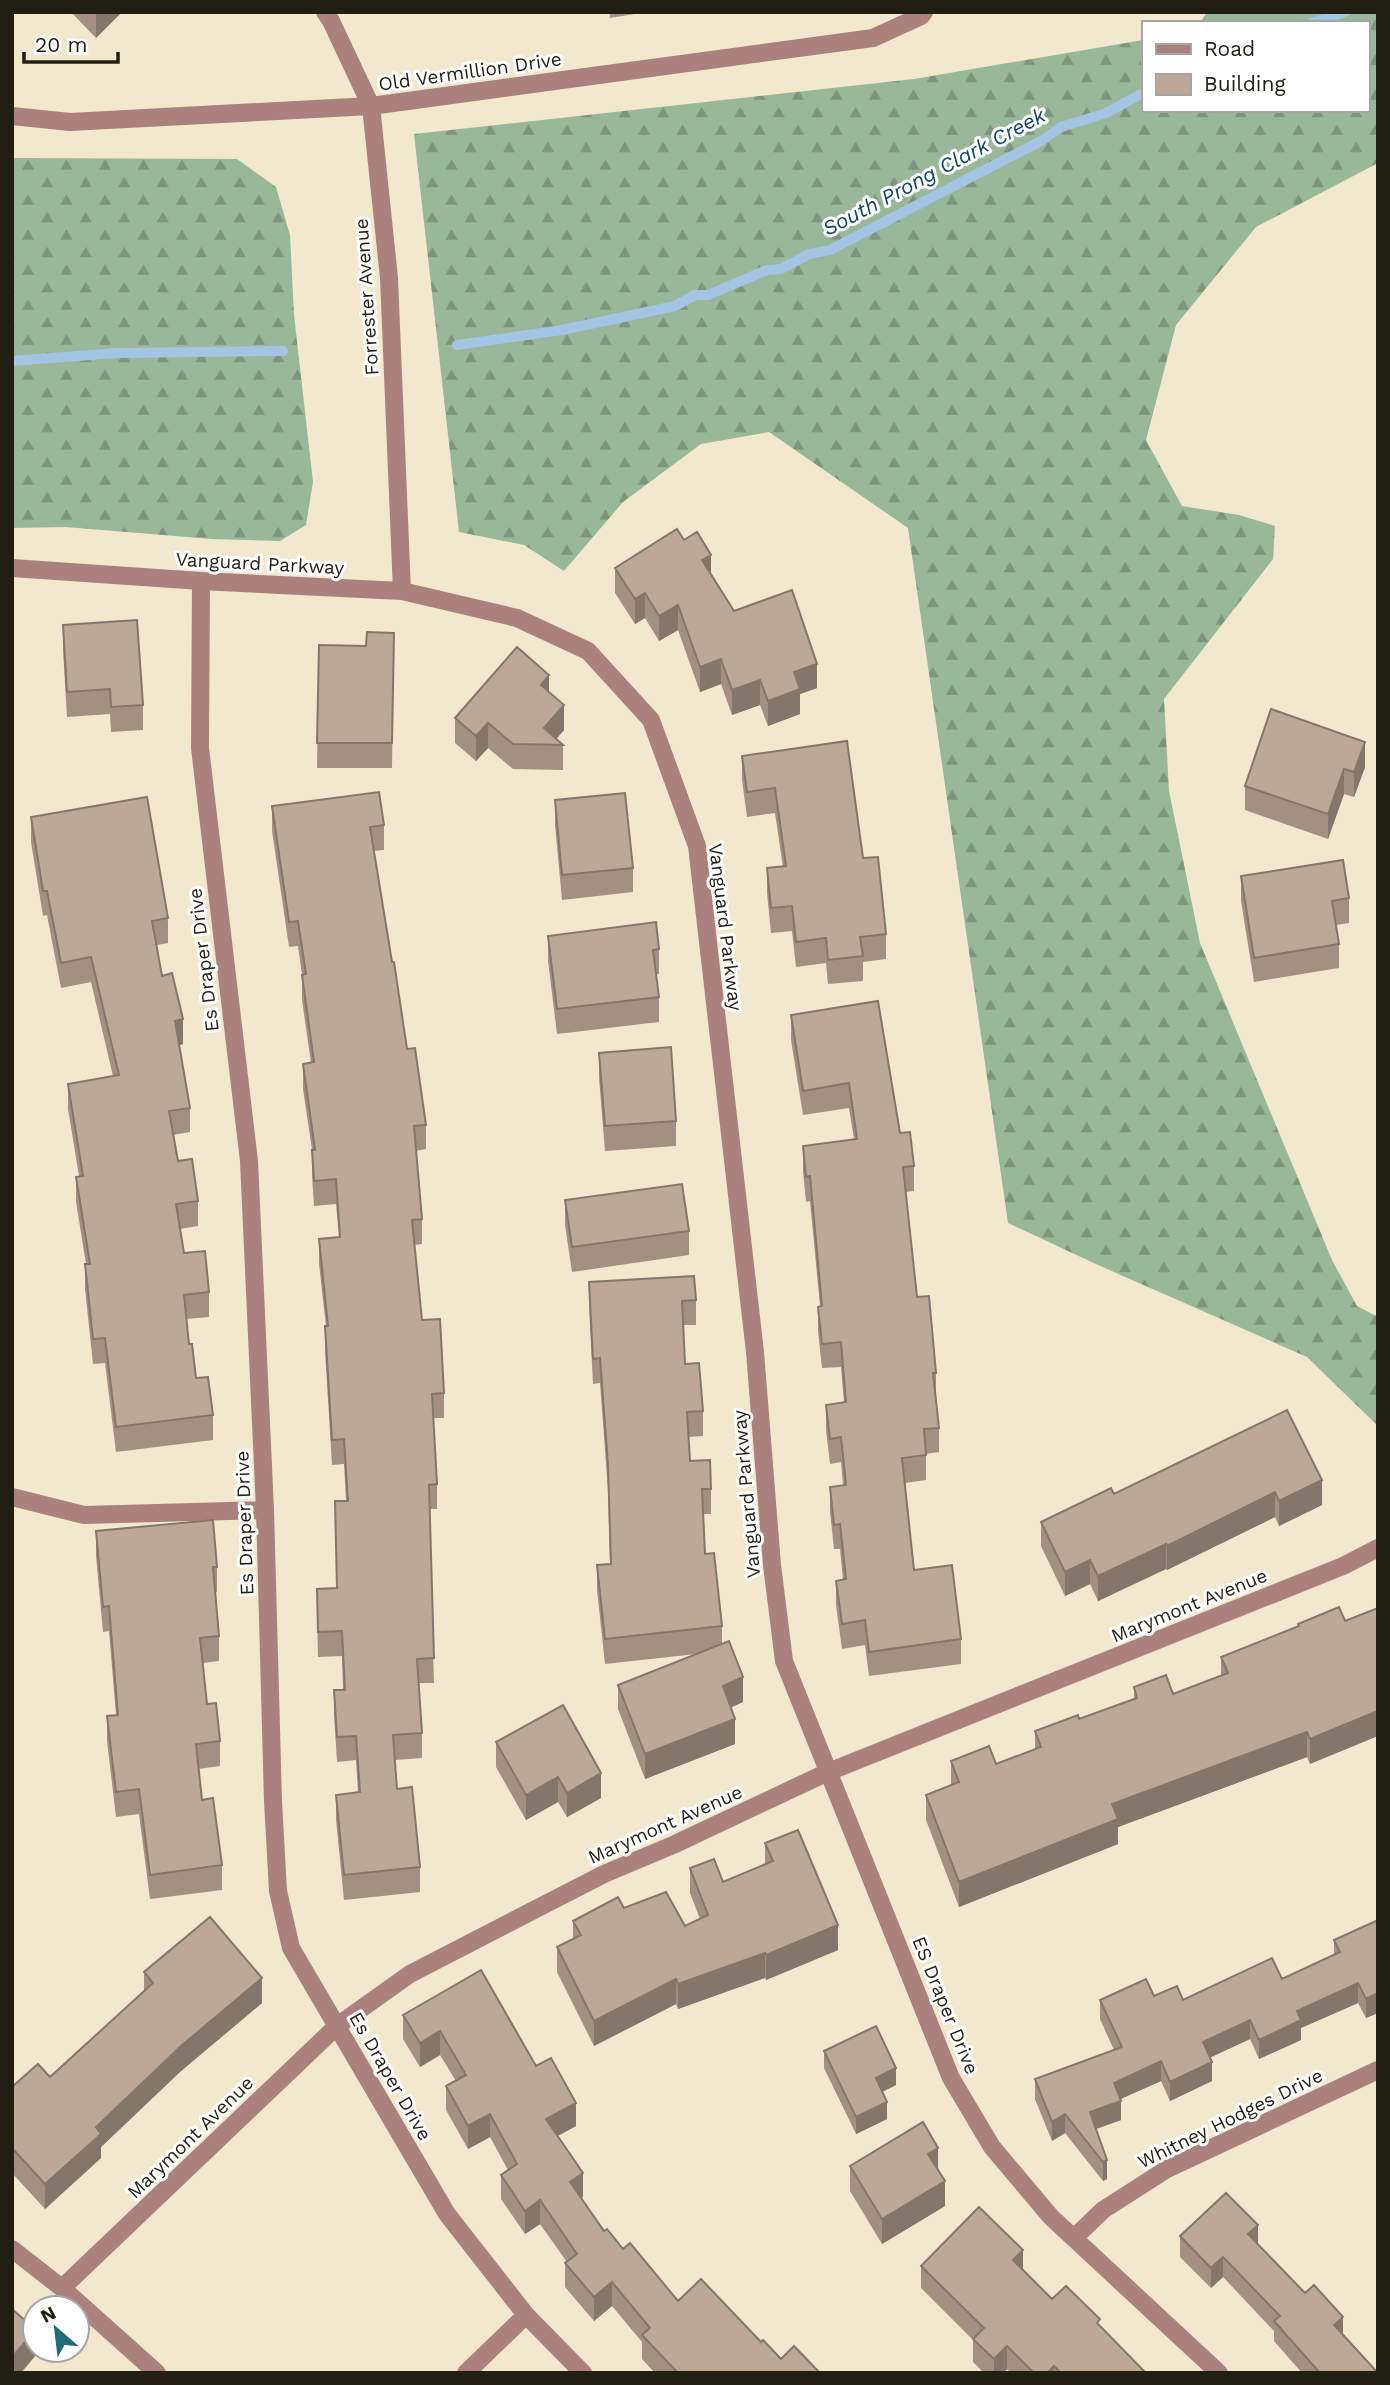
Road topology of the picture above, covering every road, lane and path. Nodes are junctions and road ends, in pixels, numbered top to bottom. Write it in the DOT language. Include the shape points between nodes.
graph roads {
  1 [pos="325,12"];
  2 [pos="924,12"];
  3 [pos="371,106"];
  4 [pos="12,116"];
  5 [pos="12,568"];
  6 [pos="201,581"];
  7 [pos="401,591"];
  8 [pos="12,1497"];
  9 [pos="265,1510"];
  10 [pos="1378,1548"];
  11 [pos="828,1772"];
  12 [pos="337,2026"];
  13 [pos="1378,2070"];
  14 [pos="1074,2238"];
  15 [pos="12,2249"];
  16 [pos="62,2288"];
  17 [pos="526,2315"];
  18 [pos="157,2373"];
  19 [pos="466,2373"];
  20 [pos="583,2373"];
  21 [pos="1219,2373"];
  1 -- 3 [label="street, Forrester Avenue"];
  2 -- 3 [label="street, Old Vermillion Drive" via="873,38"];
  3 -- 4 [label="street, Old Vermillion Drive" via="70,122"];
  3 -- 7 [label="street, Forrester Avenue" via="389,278"];
  5 -- 6 [label="street, Vanguard Parkway"];
  6 -- 7 [label="street, Vanguard Parkway"];
  6 -- 9 [label="street, Es Draper Drive" via="200,748 249,1161"];
  7 -- 11 [label="street, Vanguard Parkway" via="517,618 588,652 650,720 692,833 699,859 755,1352 784,1661"];
  8 -- 9 [label="street" via="84,1515"];
  9 -- 12 [label="street, Es Draper Drive" via="278,1892 292,1948"];
  10 -- 11 [label="street, Marymont Avenue"];
  11 -- 12 [label="street, Marymont Avenue" via="604,1874 422,1968"];
  11 -- 14 [label="street, ES Draper Drive" via="951,2078 992,2147"];
  12 -- 16 [label="street, Marymont Avenue"];
  12 -- 17 [label="street, Es Draper Drive" via="447,2214"];
  13 -- 14 [label="street, Whitney Hodges Drive" via="1167,2169 1103,2210"];
  14 -- 21 [label="street, ES Draper Drive"];
  15 -- 16 [label="street"];
  16 -- 18 [label="street"];
  17 -- 19 [label="street"];
  17 -- 20 [label="street, Es Draper Drive"];
}
